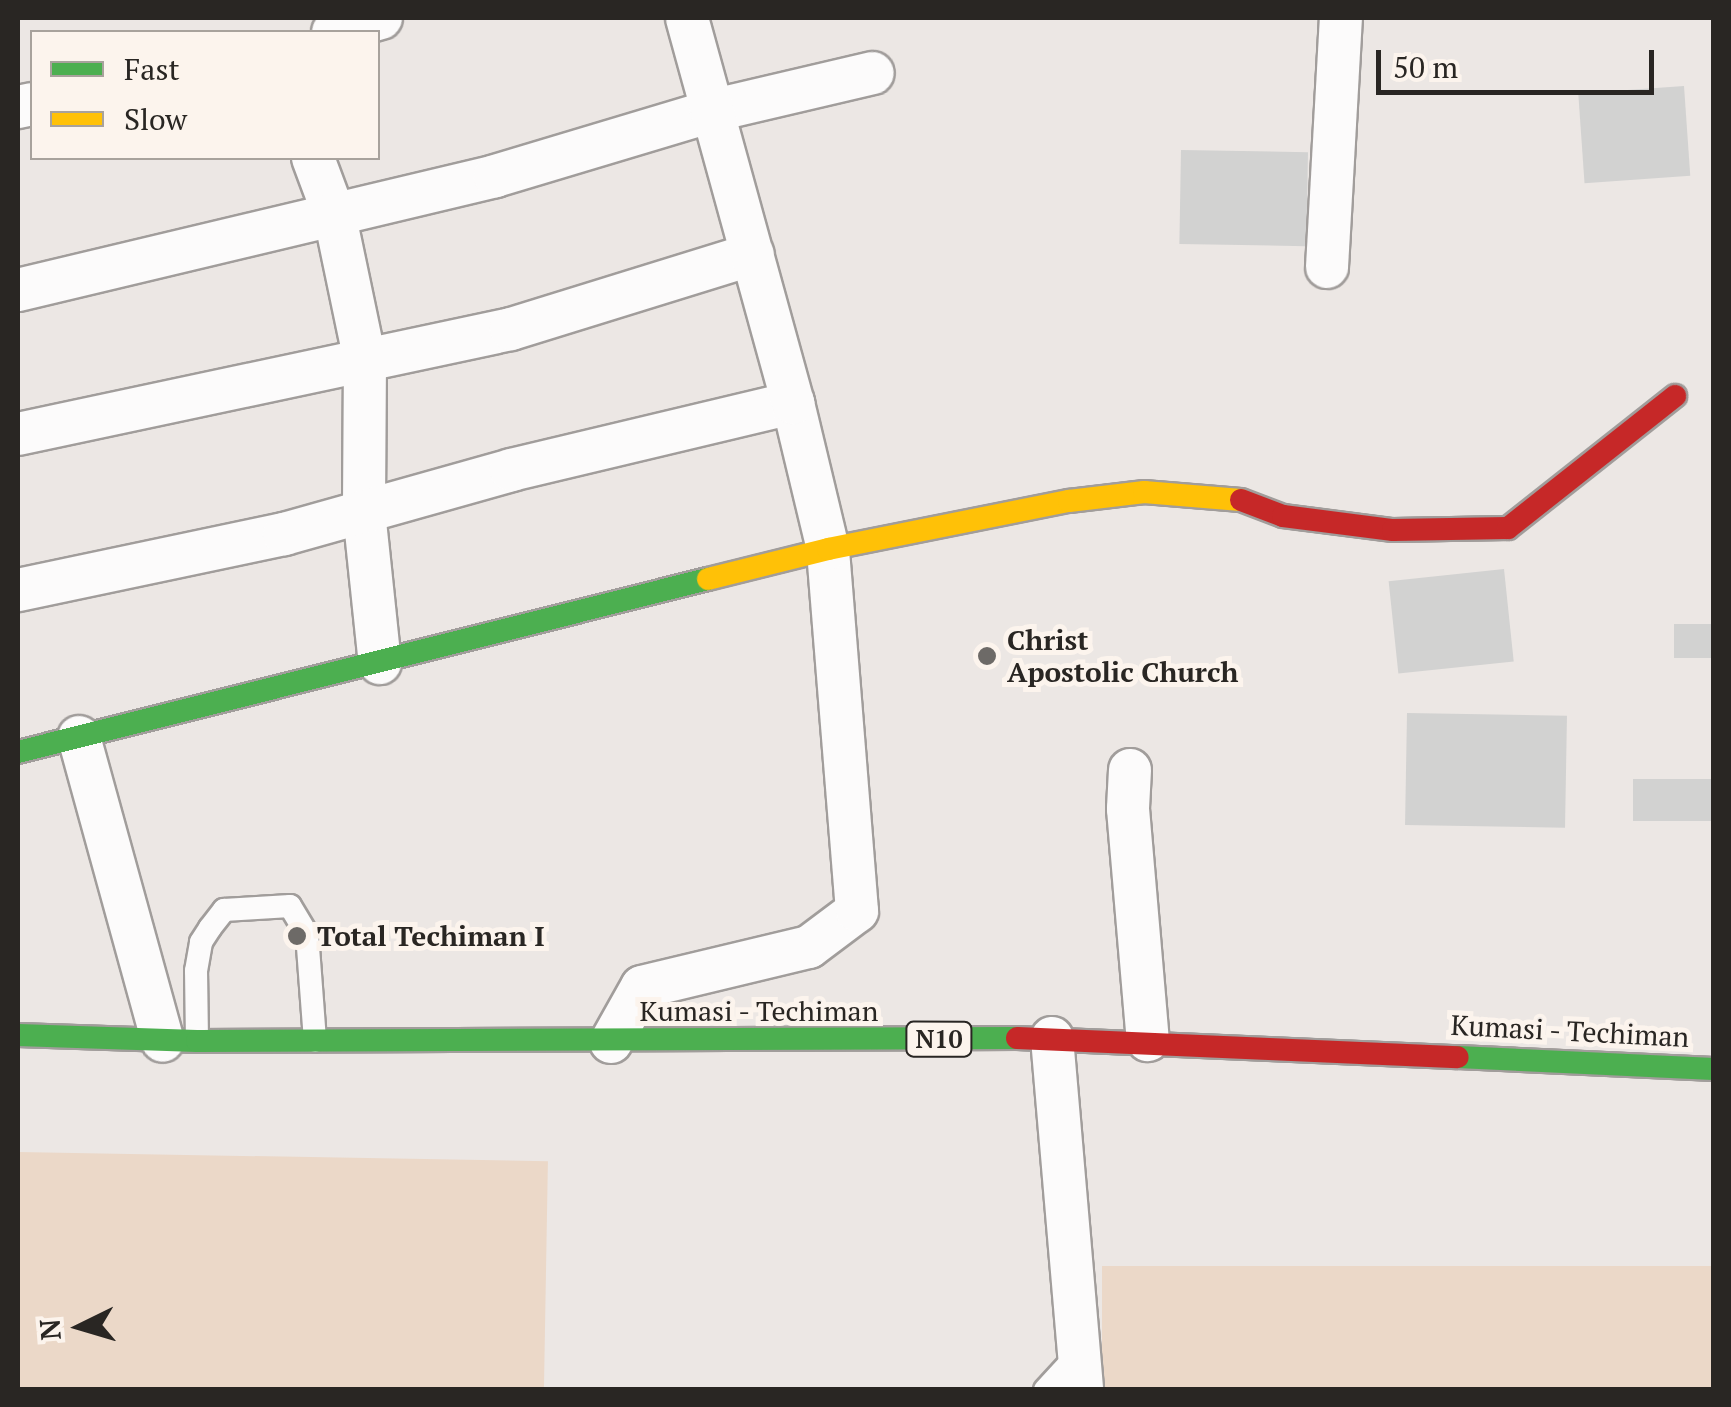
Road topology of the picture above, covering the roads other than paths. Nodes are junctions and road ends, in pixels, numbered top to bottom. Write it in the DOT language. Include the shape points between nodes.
graph roads {
  1 [pos="381,18"];
  2 [pos="687,18"];
  3 [pos="1341,18"];
  4 [pos="340,30"];
  5 [pos="874,73"];
  6 [pos="711,111"];
  7 [pos="314,160"];
  8 [pos="331,216"];
  9 [pos="753,254"];
  10 [pos="1327,267"];
  11 [pos="18,290"];
  12 [pos="366,360"];
  13 [pos="1675,396"];
  14 [pos="794,403"];
  15 [pos="18,434"];
  16 [pos="364,512"];
  17 [pos="828,550"];
  18 [pos="18,590"];
  19 [pos="380,663"];
  20 [pos="79,737"];
  21 [pos="18,752"];
  22 [pos="1130,770"];
  23 [pos="18,1034"];
  24 [pos="1052,1038"];
  25 [pos="315,1040"];
  26 [pos="1148,1040"];
  27 [pos="180,1041"];
  28 [pos="610,1042"];
  29 [pos="18,1059"];
  30 [pos="1714,1069"];
  31 [pos="1081,1370"];
  32 [pos="1045,1390"];
  1 -- 4 [label="street"];
  2 -- 6 [label="street"];
  3 -- 10 [label="street"];
  5 -- 6 [label="street"];
  6 -- 8 [label="street" via="495,176"];
  6 -- 9 [label="street"];
  7 -- 8 [label="street"];
  8 -- 11 [label="street"];
  8 -- 12 [label="street"];
  9 -- 12 [label="street" via="511,329"];
  9 -- 14 [label="street"];
  12 -- 15 [label="street"];
  12 -- 16 [label="street"];
  13 -- 17 [label="main road" via="1508,528 1393,530 1283,516 1232,497 1144,492 1069,500"];
  14 -- 16 [label="street"];
  14 -- 17 [label="street"];
  16 -- 18 [label="street"];
  16 -- 19 [label="street"];
  17 -- 19 [label="main road"];
  17 -- 28 [label="street" via="857,911 810,946 642,986"];
  19 -- 20 [label="main road"];
  20 -- 21 [label="main road"];
  20 -- 27 [label="street"];
  22 -- 26 [label="street"];
  23 -- 27 [label="main road, N10"];
  24 -- 26 [label="main road, Kumasi - Techiman / N10"];
  24 -- 28 [label="main road, Kumasi - Techiman / N10"];
  24 -- 31 [label="street"];
  25 -- 27 [label="main road, Kumasi - Techiman / N10"];
  25 -- 27 [label="lane" via="307,934 290,906 224,910 201,942"];
  25 -- 28 [label="main road, Kumasi - Techiman / N10"];
  26 -- 30 [label="main road, Kumasi - Techiman / N10"];
  27 -- 29 [label="main road, N10"];
  31 -- 32 [label="lane"];
}
